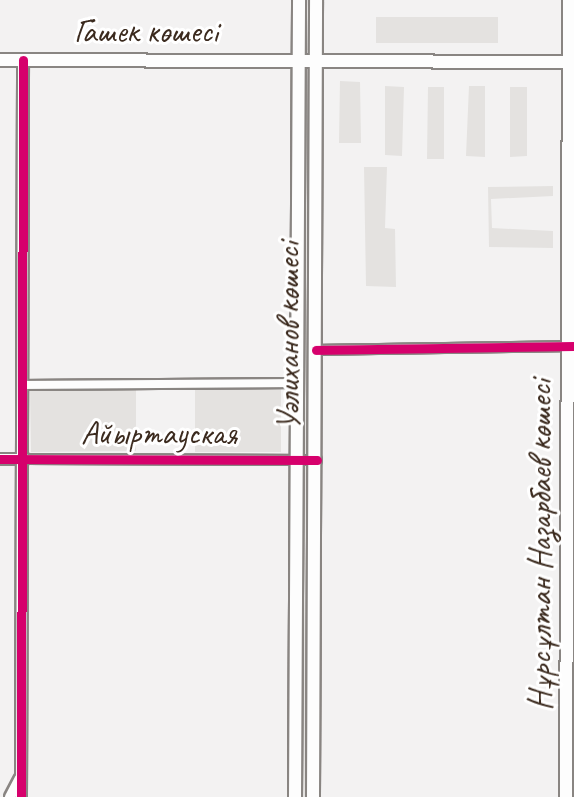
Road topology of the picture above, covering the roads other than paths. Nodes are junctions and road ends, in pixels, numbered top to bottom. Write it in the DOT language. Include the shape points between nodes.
graph roads {
  1 [pos="299,0"];
  2 [pos="316,0"];
  3 [pos="569,0"];
  4 [pos="0,60"];
  5 [pos="23,60"];
  6 [pos="295,60"];
  7 [pos="317,60"];
  8 [pos="572,62"];
  9 [pos="295,294"];
  10 [pos="317,294"];
  11 [pos="572,346"];
  12 [pos="316,351"];
  13 [pos="295,383"];
  14 [pos="24,385"];
  15 [pos="0,459"];
  16 [pos="25,459"];
  17 [pos="295,460"];
  18 [pos="317,460"];
  19 [pos="24,758"];
  20 [pos="9,797"];
  21 [pos="22,797"];
  22 [pos="295,797"];
  23 [pos="313,797"];
  24 [pos="566,797"];
  1 -- 6 [label="main road, Уәлиханов көшесі"];
  2 -- 7 [label="main road, Уәлиханов көшесі"];
  3 -- 8 [label="main road, Нұрсұлтан Назарбаев көшесі"];
  4 -- 5 [label="main road, Гашек көшесі"];
  5 -- 6 [label="main road, Гашек көшесі"];
  5 -- 14 [label="street"];
  6 -- 7 [label="main road, Гашек көшесі"];
  6 -- 9 [label="main road, Уәлиханов көшесі"];
  7 -- 8 [label="main road, Гашек көшесі"];
  7 -- 10 [label="main road, Уәлиханов көшесі"];
  8 -- 11 [label="main road, Нұрсұлтан Назарбаев көшесі"];
  9 -- 10 [label="main road"];
  9 -- 13 [label="main road, Уәлиханов көшесі"];
  10 -- 12 [label="main road, Уәлиханов көшесі"];
  11 -- 12 [label="street"];
  11 -- 24 [label="main road, Нұрсұлтан Назарбаев көшесі"];
  12 -- 18 [label="main road, Уәлиханов көшесі"];
  13 -- 14 [label="street, Айыртауская"];
  13 -- 17 [label="main road, Уәлиханов көшесі"];
  14 -- 16 [label="street"];
  15 -- 16 [label="street, Айыртауская"];
  16 -- 17 [label="street, Айыртауская"];
  16 -- 19 [label="street"];
  17 -- 18 [label="street, Айыртауская"];
  17 -- 22 [label="main road, Уәлиханов көшесі"];
  18 -- 23 [label="main road, Уәлиханов көшесі"];
  19 -- 20 [label="street"];
  19 -- 21 [label="street"];
}
